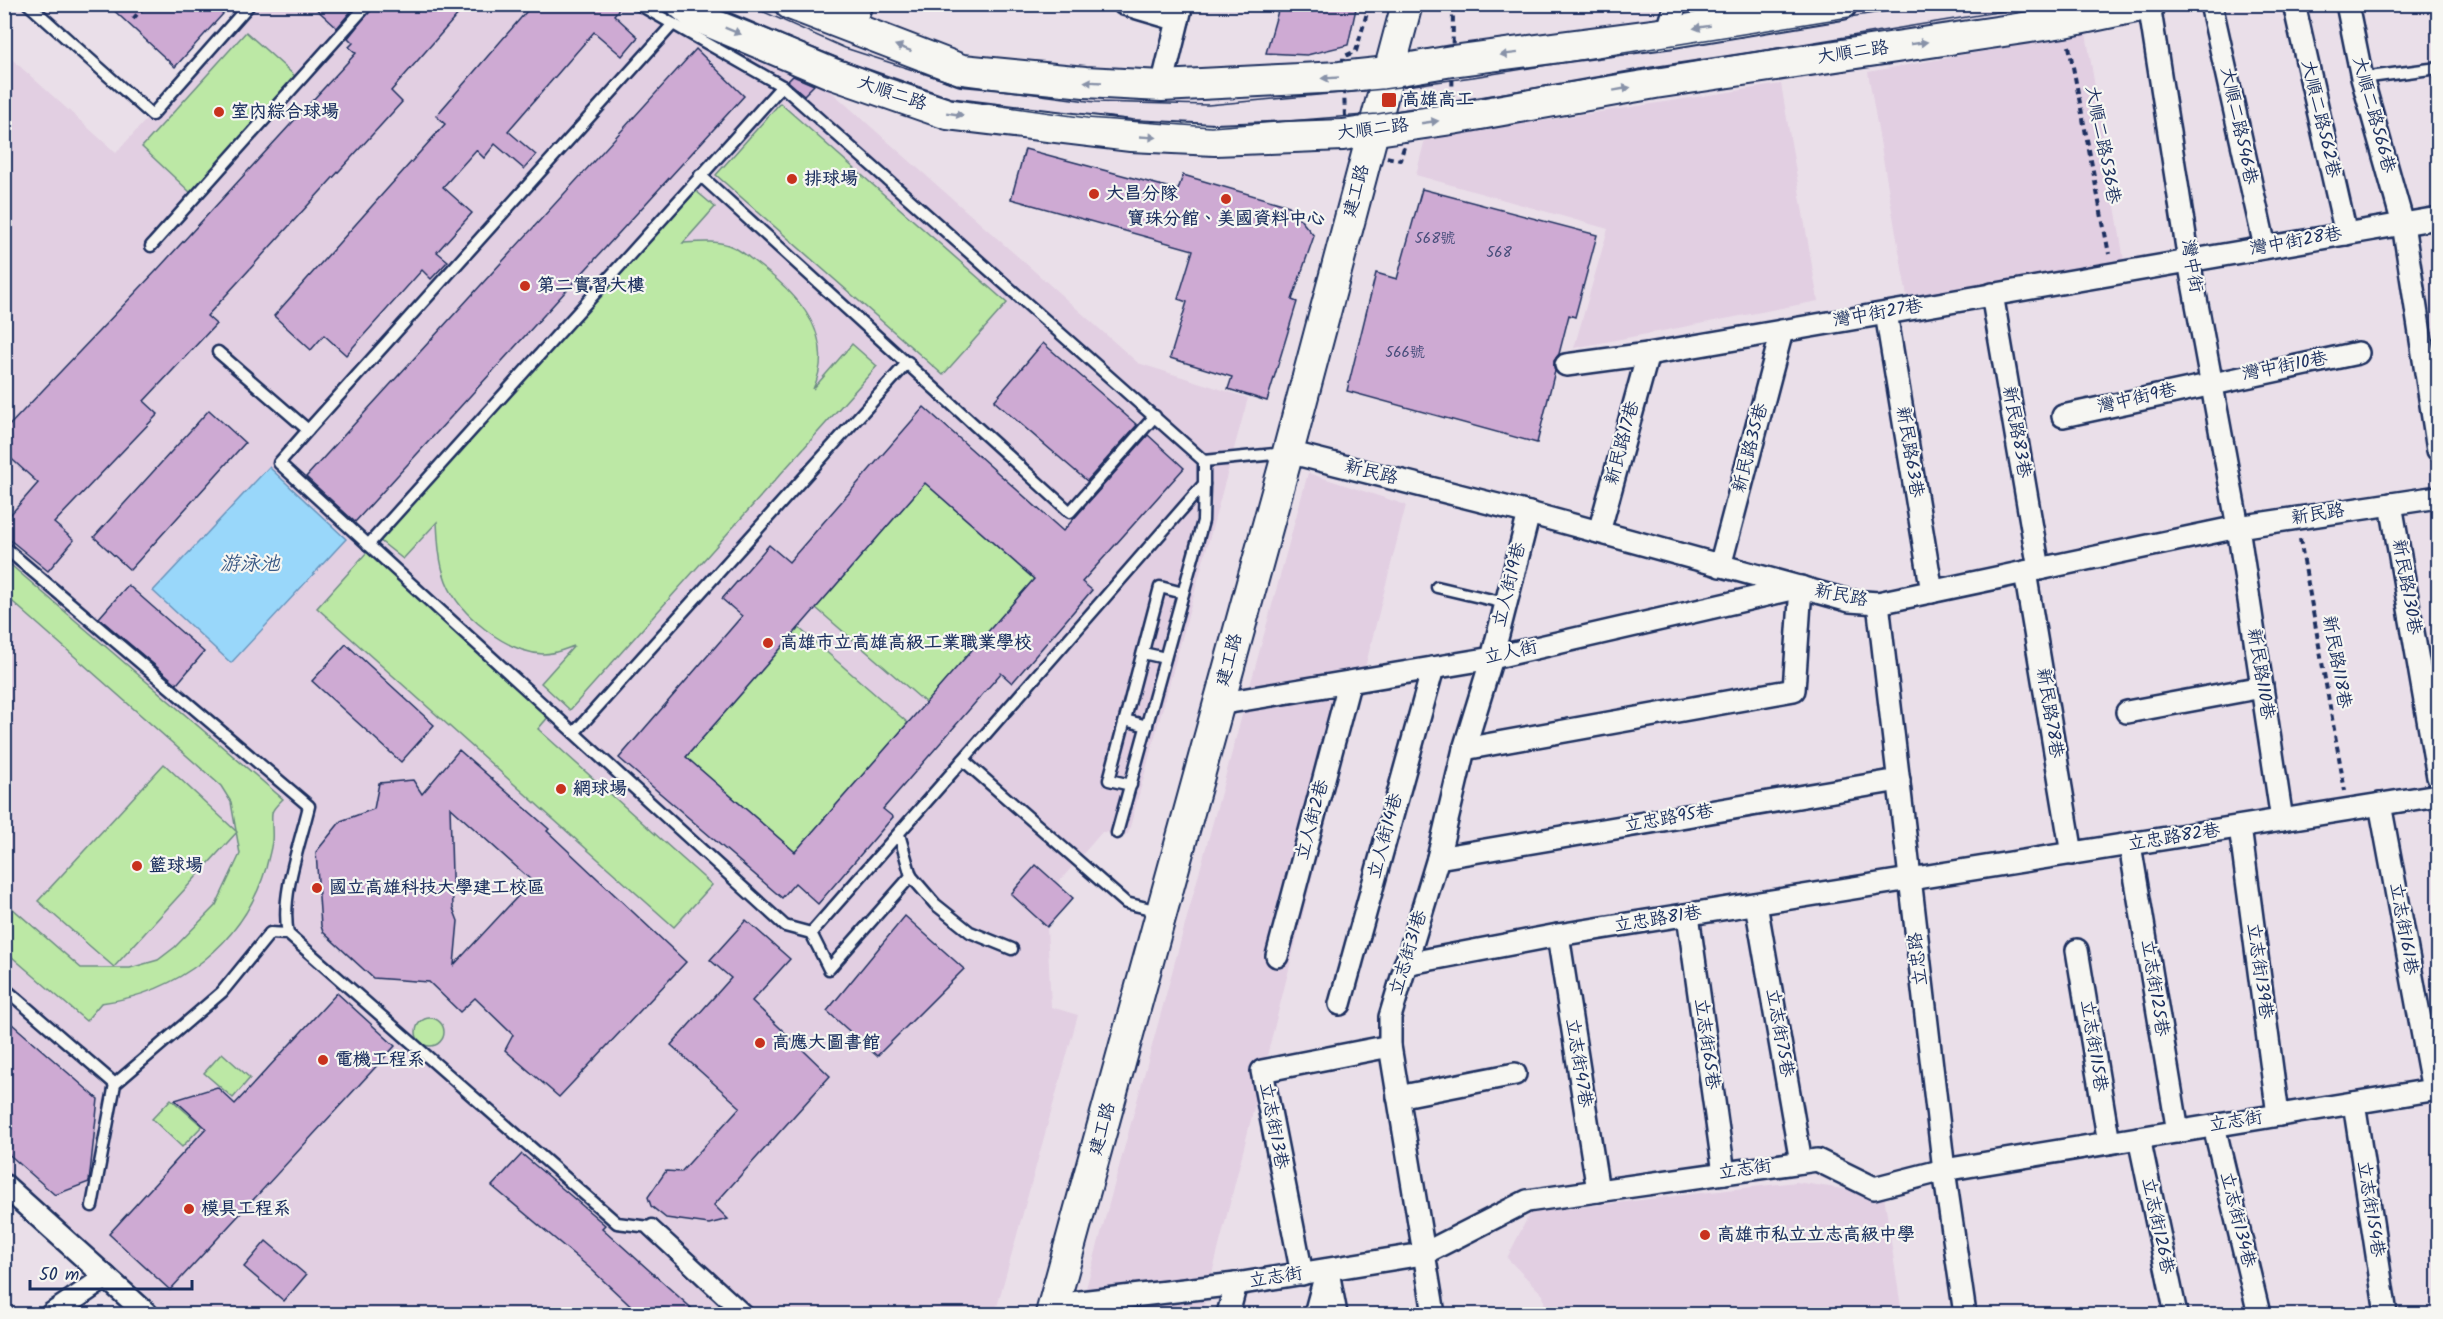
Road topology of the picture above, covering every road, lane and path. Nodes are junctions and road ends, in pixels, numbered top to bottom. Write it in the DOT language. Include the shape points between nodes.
graph roads {
  1 [pos="28,4"];
  2 [pos="146,4"];
  3 [pos="250,4"];
  4 [pos="368,4"];
  5 [pos="639,4"];
  6 [pos="790,4"];
  7 [pos="1124,4"];
  8 [pos="1407,4"];
  9 [pos="1676,4"];
  10 [pos="1842,4"];
  11 [pos="2211,4"];
  12 [pos="2294,4"];
  13 [pos="2347,4"];
  14 [pos="2149,5"];
  15 [pos="1180,12"];
  16 [pos="677,14"];
  17 [pos="856,17"];
  18 [pos="133,19"];
  19 [pos="2064,22"];
  20 [pos="1668,33"];
  21 [pos="2439,68"];
  22 [pos="1388,72"];
  23 [pos="2362,78"];
  24 [pos="782,86"];
  25 [pos="1162,86"];
  26 [pos="1372,130"];
  27 [pos="700,175"];
  28 [pos="2439,218"];
  29 [pos="2403,224"];
  30 [pos="2346,234"];
  31 [pos="151,246"];
  32 [pos="2265,247"];
  33 [pos="2189,261"];
  34 [pos="2113,273"];
  35 [pos="1992,294"];
  36 [pos="1886,313"];
  37 [pos="1782,331"];
  38 [pos="218,352"];
  39 [pos="2358,353"];
  40 [pos="1648,354"];
  41 [pos="908,362"];
  42 [pos="1566,365"];
  43 [pos="2212,382"];
  44 [pos="1155,416"];
  45 [pos="2063,416"];
  46 [pos="308,430"];
  47 [pos="2439,450"];
  48 [pos="1288,452"];
  49 [pos="1204,461"];
  50 [pos="1204,484"];
  51 [pos="2439,497"];
  52 [pos="2391,504"];
  53 [pos="1528,513"];
  54 [pos="2297,519"];
  55 [pos="2238,527"];
  56 [pos="1599,532"];
  57 [pos="368,545"];
  58 [pos="4,547"];
  59 [pos="1720,566"];
  60 [pos="2032,571"];
  61 [pos="1437,587"];
  62 [pos="1801,587"];
  63 [pos="1932,592"];
  64 [pos="1183,593"];
  65 [pos="1505,603"];
  66 [pos="1878,603"];
  67 [pos="1143,653"];
  68 [pos="1165,658"];
  69 [pos="1492,658"];
  70 [pos="1433,668"];
  71 [pos="1349,684"];
  72 [pos="2262,687"];
  73 [pos="1218,704"];
  74 [pos="2127,712"];
  75 [pos="1125,720"];
  76 [pos="1147,726"];
  77 [pos="574,733"];
  78 [pos="1464,748"];
  79 [pos="963,760"];
  80 [pos="2439,777"];
  81 [pos="1899,780"];
  82 [pos="1131,785"];
  83 [pos="2439,795"];
  84 [pos="2380,804"];
  85 [pos="2348,810"];
  86 [pos="2282,820"];
  87 [pos="2240,827"];
  88 [pos="1117,833"];
  89 [pos="899,834"];
  90 [pos="2130,845"];
  91 [pos="2072,854"];
  92 [pos="1438,858"];
  93 [pos="911,876"];
  94 [pos="1910,880"];
  95 [pos="1756,904"];
  96 [pos="1162,912"];
  97 [pos="1688,915"];
  98 [pos="812,933"];
  99 [pos="288,934"];
  100 [pos="1558,935"];
  101 [pos="1012,950"];
  102 [pos="2078,950"];
  103 [pos="1277,956"];
  104 [pos="1406,964"];
  105 [pos="4,988"];
  106 [pos="1340,1004"];
  107 [pos="1390,1046"];
  108 [pos="1515,1074"];
  109 [pos="115,1084"];
  110 [pos="2436,1089"];
  111 [pos="1398,1097"];
  112 [pos="2354,1103"];
  113 [pos="2278,1115"];
  114 [pos="2214,1126"];
  115 [pos="2178,1132"];
  116 [pos="2139,1138"];
  117 [pos="2109,1143"];
  118 [pos="1802,1162"];
  119 [pos="1944,1170"];
  120 [pos="1724,1173"];
  121 [pos="4,1185"];
  122 [pos="1598,1191"];
  123 [pos="92,1206"];
  124 [pos="650,1227"];
  125 [pos="1423,1254"];
  126 [pos="1328,1270"];
  127 [pos="1302,1274"];
  128 [pos="106,1277"];
  129 [pos="1236,1284"];
  130 [pos="1053,1310"];
  131 [pos="52,1314"];
  132 [pos="147,1314"];
  133 [pos="739,1314"];
  134 [pos="749,1314"];
  135 [pos="1228,1314"];
  136 [pos="1315,1314"];
  137 [pos="1336,1314"];
  138 [pos="1434,1314"];
  139 [pos="1965,1314"];
  140 [pos="2175,1314"];
  141 [pos="2259,1314"];
  142 [pos="2386,1314"];
  1 -- 3 [label="lane" via="152,114"];
  2 -- 18 [label="path"];
  4 -- 31 [label="lane"];
  5 -- 16 [label="lane"];
  6 -- 17 [label="street"];
  7 -- 15 [label="street"];
  8 -- 22 [label="street, 建工路"];
  9 -- 20 [label="street"];
  10 -- 20 [label="street, one-way"];
  11 -- 32 [label="street, 大順二路546巷"];
  12 -- 30 [label="street, 大順二路562巷"];
  13 -- 23 [label="street, 大順二路566巷"];
  14 -- 19 [label="street, 大順二路"];
  14 -- 33 [label="street, 灣中街"];
  15 -- 25 [label="street"];
  16 -- 24 [label="lane"];
  16 -- 26 [label="street, 大順二路, one-way" via="696,16 833,74 948,114 1131,136 1215,140 1343,135"];
  16 -- 46 [label="lane"];
  25 -- 17 [label="street, one-way" via="962,70"];
  26 -- 19 [label="street, 大順二路, one-way"];
  19 -- 34 [label="path, 大順二路536巷"];
  20 -- 22 [label="street, one-way"];
  21 -- 23 [label="lane"];
  22 -- 25 [label="street, one-way" via="1340,78"];
  22 -- 26 [label="street, 建工路"];
  23 -- 29 [label="street, 大順二路566巷"];
  24 -- 27 [label="lane"];
  24 -- 44 [label="lane"];
  26 -- 48 [label="street, 建工路"];
  27 -- 41 [label="lane"];
  27 -- 57 [label="lane"];
  28 -- 29 [label="street, 灣中街28巷"];
  29 -- 30 [label="street, 灣中街28巷"];
  29 -- 47 [label="street, 大順二路566巷"];
  30 -- 32 [label="street, 灣中街28巷"];
  32 -- 33 [label="street, 灣中街28巷"];
  33 -- 34 [label="street, 灣中街27巷"];
  33 -- 43 [label="street, 灣中街"];
  34 -- 35 [label="street, 灣中街27巷"];
  35 -- 36 [label="street, 灣中街27巷"];
  35 -- 60 [label="street, 新民路83巷"];
  36 -- 37 [label="street, 灣中街27巷"];
  36 -- 63 [label="street, 新民路63巷"];
  37 -- 40 [label="street, 灣中街27巷"];
  37 -- 59 [label="street, 新民路35巷"];
  38 -- 46 [label="lane"];
  39 -- 43 [label="street, 灣中街10巷"];
  40 -- 42 [label="street, 灣中街27巷"];
  40 -- 56 [label="street, 新民路17巷"];
  41 -- 44 [label="lane" via="1070,512"];
  41 -- 77 [label="lane"];
  43 -- 45 [label="street, 灣中街9巷"];
  43 -- 55 [label="street, 灣中街"];
  44 -- 49 [label="lane"];
  46 -- 57 [label="lane" via="279,463"];
  48 -- 49 [label="lane"];
  48 -- 53 [label="street, 新民路"];
  48 -- 73 [label="street, 建工路"];
  49 -- 50 [label="lane"];
  50 -- 64 [label="lane" via="1203,521"];
  50 -- 79 [label="lane"];
  51 -- 52 [label="street, 新民路"];
  52 -- 54 [label="street, 新民路"];
  52 -- 80 [label="street, 新民路130巷"];
  53 -- 56 [label="street, 新民路"];
  53 -- 65 [label="street, 立人街19巷"];
  54 -- 55 [label="street, 新民路"];
  54 -- 85 [label="path, 新民路118巷"];
  55 -- 60 [label="street, 新民路"];
  55 -- 72 [label="street, 新民路110巷"];
  56 -- 59 [label="street, 新民路"];
  57 -- 77 [label="lane"];
  58 -- 99 [label="lane" via="309,806 288,896"];
  59 -- 62 [label="street, 新民路"];
  60 -- 63 [label="street, 新民路"];
  60 -- 91 [label="street, 新民路78巷"];
  61 -- 65 [label="lane"];
  62 -- 66 [label="street, 新民路" via="1850,601"];
  62 -- 69 [label="street, 立人街"];
  62 -- 78 [label="street" via="1794,690"];
  63 -- 66 [label="street, 新民路"];
  64 -- 67 [label="lane" via="1160,587"];
  64 -- 68 [label="lane"];
  65 -- 69 [label="street, 立人街19巷"];
  66 -- 81 [label="street, 立忠路"];
  67 -- 68 [label="lane"];
  67 -- 75 [label="lane"];
  68 -- 76 [label="lane"];
  69 -- 70 [label="street, 立人街"];
  69 -- 78 [label="street, 立志街31巷"];
  70 -- 71 [label="street, 立人街"];
  70 -- 106 [label="street, 立人街14巷"];
  71 -- 73 [label="street, 立人街"];
  71 -- 103 [label="street, 立人街2巷"];
  72 -- 74 [label="street"];
  72 -- 86 [label="street, 新民路110巷"];
  73 -- 96 [label="street, 建工路"];
  75 -- 76 [label="lane"];
  75 -- 82 [label="lane" via="1109,780"];
  76 -- 82 [label="lane"];
  77 -- 98 [label="lane" via="785,926"];
  78 -- 92 [label="street, 立志街31巷"];
  79 -- 89 [label="lane"];
  79 -- 96 [label="lane" via="1126,903"];
  81 -- 92 [label="street, 立忠路95巷"];
  81 -- 94 [label="street, 立忠路"];
  82 -- 88 [label="lane"];
  83 -- 84 [label="street, 立忠路82巷"];
  84 -- 85 [label="street, 立忠路82巷"];
  84 -- 110 [label="street, 立志街161巷"];
  85 -- 86 [label="street, 立忠路82巷"];
  86 -- 87 [label="street, 立忠路82巷"];
  87 -- 90 [label="street, 立忠路82巷"];
  87 -- 113 [label="street, 立志街139巷"];
  89 -- 93 [label="lane"];
  89 -- 98 [label="lane"];
  90 -- 91 [label="street, 立忠路82巷"];
  90 -- 115 [label="street, 立志街125巷"];
  91 -- 94 [label="street, 立忠路82巷"];
  92 -- 104 [label="street, 立志街31巷"];
  93 -- 98 [label="lane" via="829,969"];
  93 -- 101 [label="lane" via="935,904 970,932"];
  94 -- 95 [label="street, 立忠路81巷"];
  94 -- 119 [label="street, 立忠路"];
  95 -- 97 [label="street, 立忠路81巷"];
  95 -- 118 [label="street, 立志街75巷"];
  96 -- 130 [label="street, 建工路"];
  97 -- 100 [label="street, 立忠路81巷"];
  97 -- 120 [label="street, 立志街65巷"];
  99 -- 109 [label="lane" via="270,933 222,992"];
  99 -- 124 [label="lane" via="617,1223"];
  100 -- 104 [label="street, 立忠路81巷"];
  100 -- 122 [label="street, 立志街47巷"];
  102 -- 117 [label="street, 立志街115巷"];
  104 -- 107 [label="street, 立志街31巷" via="1390,1017"];
  105 -- 109 [label="lane"];
  107 -- 111 [label="street, 立志街31巷"];
  107 -- 127 [label="street, 立志街13巷" via="1262,1071"];
  108 -- 111 [label="street"];
  109 -- 123 [label="lane"];
  110 -- 112 [label="street, 立志街"];
  111 -- 125 [label="street, 立志街31巷"];
  112 -- 113 [label="street, 立志街"];
  112 -- 142 [label="street, 立志街154巷"];
  113 -- 114 [label="street, 立志街"];
  114 -- 115 [label="street, 立志街"];
  114 -- 141 [label="street, 立志街134巷"];
  115 -- 116 [label="street, 立志街"];
  116 -- 117 [label="street, 立志街"];
  116 -- 140 [label="street, 立志街126巷"];
  117 -- 119 [label="street, 立志街"];
  118 -- 119 [label="street, 立志街" via="1816,1160 1874,1188"];
  118 -- 120 [label="street, 立志街"];
  119 -- 139 [label="street, 立忠路"];
  120 -- 122 [label="street, 立志街"];
  121 -- 128 [label="street"];
  122 -- 125 [label="street, 立志街" via="1527,1201"];
  124 -- 133 [label="lane"];
  124 -- 134 [label="lane"];
  125 -- 126 [label="street, 立志街"];
  125 -- 138 [label="street, 立志街31巷"];
  126 -- 127 [label="street, 立志街"];
  126 -- 136 [label="street"];
  126 -- 137 [label="street"];
  127 -- 129 [label="street, 立志街"];
  128 -- 131 [label="street"];
  128 -- 132 [label="street"];
  129 -- 130 [label="street, 立志街"];
  129 -- 135 [label="street"];
}
